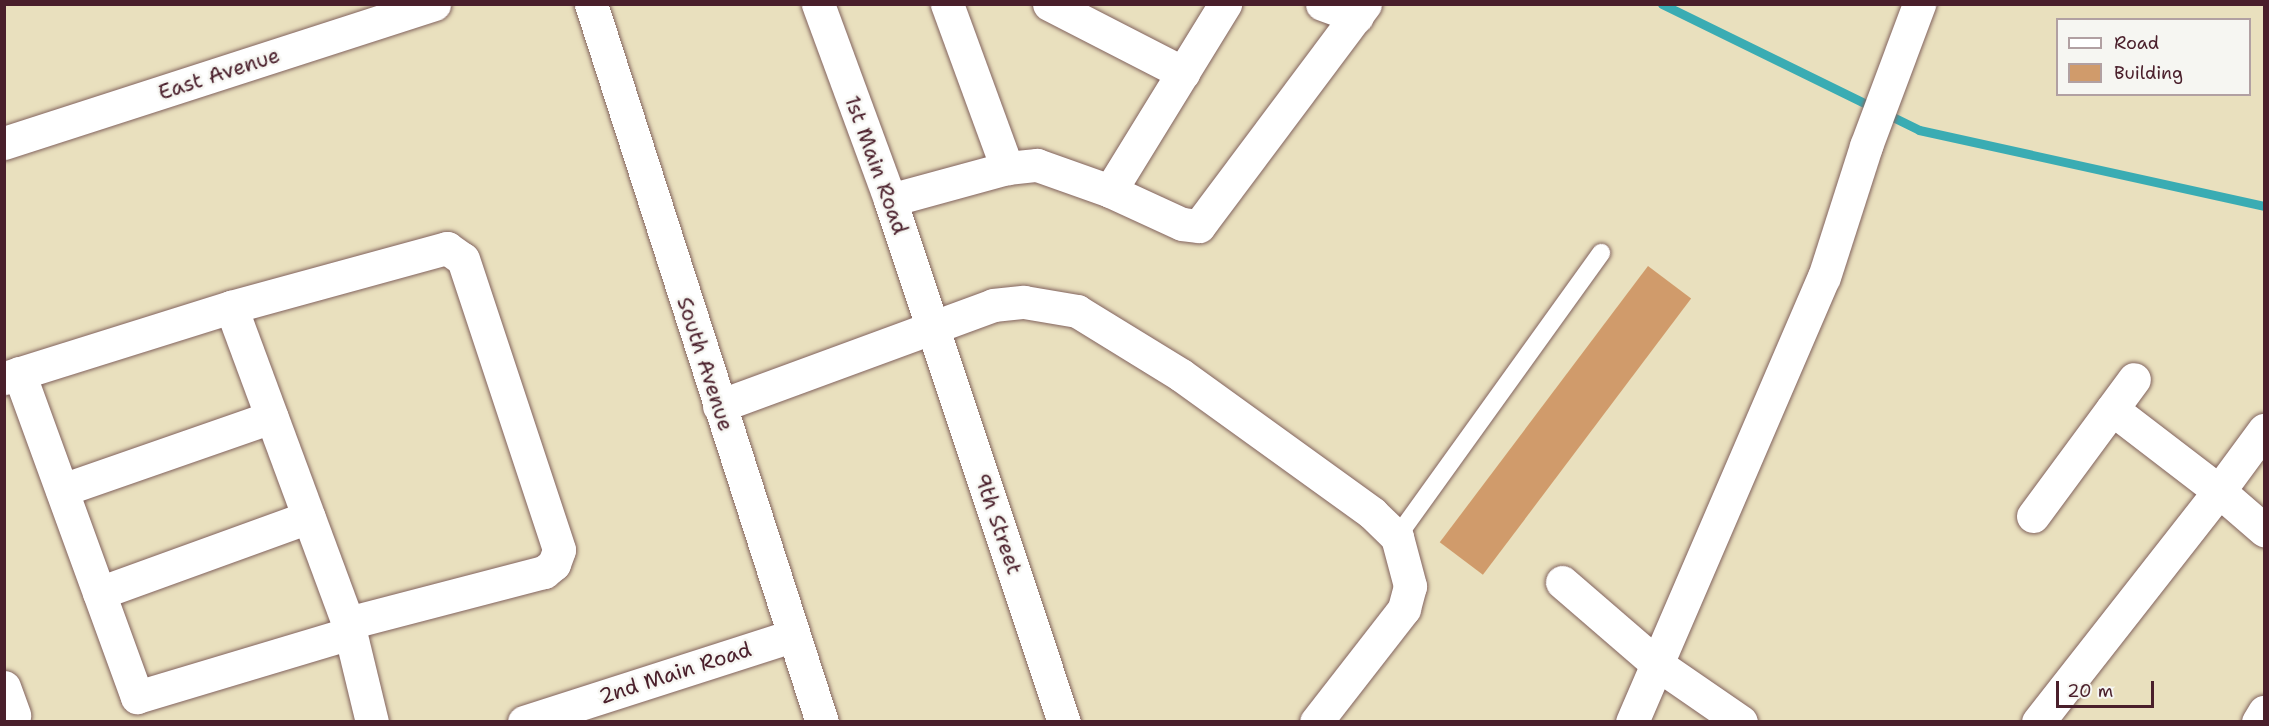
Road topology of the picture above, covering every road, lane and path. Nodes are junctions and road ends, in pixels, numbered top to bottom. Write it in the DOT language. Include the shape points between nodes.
graph roads {
  1 [pos="434,4"];
  2 [pos="591,4"];
  3 [pos="818,4"];
  4 [pos="947,4"];
  5 [pos="1049,4"];
  6 [pos="1225,4"];
  7 [pos="1322,4"];
  8 [pos="1919,4"];
  9 [pos="1361,11"];
  10 [pos="367,15"];
  11 [pos="1182,74"];
  12 [pos="4,143"];
  13 [pos="1007,168"];
  14 [pos="1110,191"];
  15 [pos="890,200"];
  16 [pos="1601,253"];
  17 [pos="231,307"];
  18 [pos="931,327"];
  19 [pos="12,375"];
  20 [pos="2134,379"];
  21 [pos="719,406"];
  22 [pos="2112,409"];
  23 [pos="272,417"];
  24 [pos="2265,430"];
  25 [pos="63,490"];
  26 [pos="2219,490"];
  27 [pos="2033,516"];
  28 [pos="309,517"];
  29 [pos="2265,530"];
  30 [pos="1397,537"];
  31 [pos="1562,582"];
  32 [pos="99,593"];
  33 [pos="349,628"];
  34 [pos="792,636"];
  35 [pos="1657,664"];
  36 [pos="2265,712"];
  37 [pos="372,722"];
  38 [pos="524,722"];
  39 [pos="822,722"];
  40 [pos="1064,722"];
  41 [pos="1316,722"];
  42 [pos="1632,722"];
  43 [pos="1741,722"];
  44 [pos="2038,722"];
  45 [pos="2258,722"];
  1 -- 10 [label="street, East Avenue"];
  2 -- 21 [label="street, South Avenue"];
  3 -- 15 [label="street, 1st Main Road"];
  4 -- 13 [label="street"];
  5 -- 11 [label="street"];
  6 -- 11 [label="street"];
  7 -- 9 [label="street"];
  8 -- 35 [label="street" via="1866,146 1824,277"];
  9 -- 14 [label="street" via="1198,226 1182,224"];
  10 -- 12 [label="street, East Avenue"];
  11 -- 14 [label="street"];
  13 -- 14 [label="street" via="1037,165"];
  13 -- 15 [label="street"];
  15 -- 18 [label="street, 1st Main Road"];
  16 -- 30 [label="lane"];
  17 -- 19 [label="street"];
  17 -- 23 [label="street"];
  17 -- 33 [label="street" via="418,253 447,248 462,259 559,550 554,564 544,572"];
  18 -- 21 [label="street"];
  18 -- 30 [label="street" via="993,305 1024,302 1077,311 1181,375 1371,513"];
  18 -- 40 [label="street, 9th Street"];
  19 -- 25 [label="street"];
  20 -- 22 [label="street"];
  21 -- 34 [label="street, South Avenue"];
  22 -- 26 [label="street"];
  22 -- 27 [label="street"];
  23 -- 25 [label="street"];
  23 -- 28 [label="street"];
  24 -- 26 [label="street"];
  25 -- 32 [label="street"];
  26 -- 29 [label="street"];
  26 -- 44 [label="street"];
  28 -- 32 [label="street"];
  28 -- 33 [label="street"];
  30 -- 41 [label="street" via="1410,586 1404,609"];
  31 -- 35 [label="street"];
  32 -- 33 [label="street" via="137,697"];
  33 -- 37 [label="street"];
  34 -- 38 [label="street, 2nd Main Road"];
  34 -- 39 [label="street, South Avenue"];
  35 -- 42 [label="street"];
  35 -- 43 [label="street"];
  36 -- 45 [label="street"];
}
